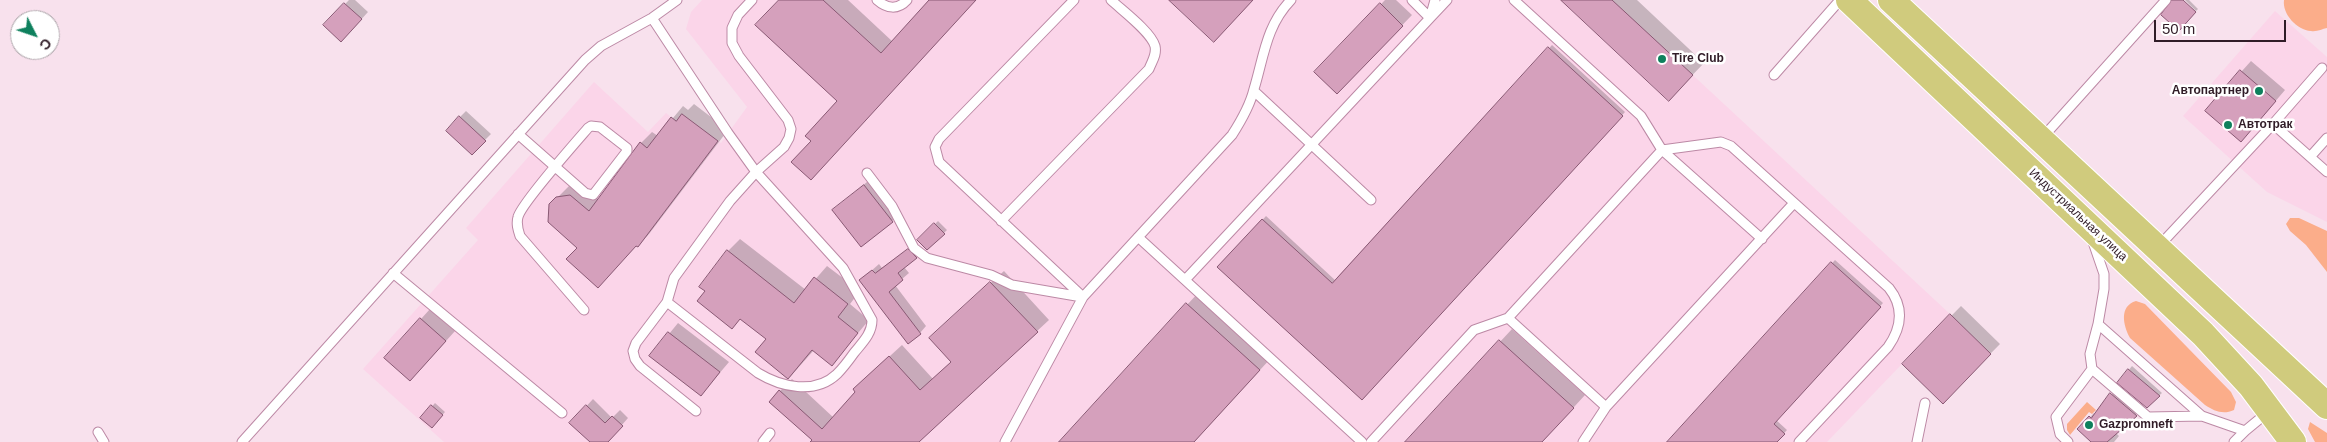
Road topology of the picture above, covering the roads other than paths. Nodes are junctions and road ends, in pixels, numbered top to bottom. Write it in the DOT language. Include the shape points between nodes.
graph roads {
  1 [pos="677,0"];
  2 [pos="752,0"];
  3 [pos="877,0"];
  4 [pos="907,0"];
  5 [pos="1074,0"];
  6 [pos="1111,0"];
  7 [pos="1291,0"];
  8 [pos="1412,0"];
  9 [pos="1435,0"];
  10 [pos="1446,0"];
  11 [pos="1514,0"];
  12 [pos="1840,0"];
  13 [pos="1849,0"];
  14 [pos="1891,0"];
  15 [pos="2166,0"];
  16 [pos="652,18"];
  17 [pos="1430,18"];
  18 [pos="2322,68"];
  19 [pos="1774,75"];
  20 [pos="1254,91"];
  21 [pos="2274,124"];
  22 [pos="518,134"];
  23 [pos="2327,138"];
  24 [pos="2041,140"];
  25 [pos="1311,144"];
  26 [pos="1662,150"];
  27 [pos="2310,157"];
  28 [pos="556,168"];
  29 [pos="756,172"];
  30 [pos="2327,172"];
  31 [pos="867,173"];
  32 [pos="1371,200"];
  33 [pos="1794,203"];
  34 [pos="2081,217"];
  35 [pos="1001,221"];
  36 [pos="1138,237"];
  37 [pos="1762,239"];
  38 [pos="2158,247"];
  39 [pos="393,274"];
  40 [pos="1185,280"];
  41 [pos="1083,297"];
  42 [pos="666,302"];
  43 [pos="584,310"];
  44 [pos="1508,318"];
  45 [pos="2098,324"];
  46 [pos="2092,369"];
  47 [pos="1925,403"];
  48 [pos="2327,406"];
  49 [pos="1606,407"];
  50 [pos="696,411"];
  51 [pos="2270,411"];
  52 [pos="562,413"];
  53 [pos="2202,416"];
  54 [pos="2244,431"];
  55 [pos="98,432"];
  56 [pos="770,433"];
  57 [pos="104,442"];
  58 [pos="242,442"];
  59 [pos="762,442"];
  60 [pos="1005,442"];
  61 [pos="1362,442"];
  62 [pos="1371,442"];
  63 [pos="1583,442"];
  64 [pos="1800,442"];
  65 [pos="1917,442"];
  66 [pos="2068,442"];
  67 [pos="2234,442"];
  68 [pos="2293,442"];
  1 -- 16 [label="lane"];
  2 -- 29 [label="lane" via="738,15 732,28 732,43 788,120 791,129 784,147"];
  3 -- 4 [label="lane" via="887,7 896,8"];
  5 -- 35 [label="lane" via="939,139 935,148 939,162"];
  6 -- 35 [label="lane" via="1151,38 1155,57 1149,69"];
  7 -- 20 [label="lane" via="1270,30"];
  8 -- 17 [label="lane"];
  9 -- 17 [label="lane"];
  10 -- 17 [label="lane"];
  11 -- 26 [label="lane" via="1640,116"];
  12 -- 19 [label="lane"];
  13 -- 34 [label="main road, Индустриальная улица"];
  14 -- 24 [label="main road"];
  15 -- 24 [label="lane"];
  16 -- 22 [label="lane" via="617,36 585,60"];
  16 -- 29 [label="lane"];
  17 -- 25 [label="lane"];
  18 -- 21 [label="lane"];
  20 -- 25 [label="lane"];
  20 -- 36 [label="lane" via="1232,135"];
  21 -- 27 [label="lane"];
  21 -- 38 [label="lane"];
  22 -- 28 [label="lane"];
  22 -- 39 [label="lane"];
  23 -- 27 [label="lane"];
  24 -- 38 [label="main road"];
  25 -- 32 [label="lane"];
  25 -- 40 [label="lane"];
  26 -- 33 [label="lane" via="1721,142 1731,146"];
  26 -- 37 [label="lane"];
  26 -- 44 [label="lane"];
  27 -- 30 [label="lane"];
  28 -- 28 [label="lane" via="591,126 600,127 627,148 593,194 586,193"];
  28 -- 43 [label="lane" via="524,205 518,215 517,226 520,236"];
  29 -- 42 [label="lane" via="674,278"];
  29 -- 42 [label="lane" via="843,268 872,320 868,335 836,375 826,382 810,387 788,385 773,382 758,373"];
  31 -- 41 [label="lane" via="896,212 914,248 927,258 991,275 1012,285"];
  33 -- 37 [label="lane"];
  33 -- 64 [label="lane" via="1889,288 1897,298 1900,310 1896,336 1888,347"];
  34 -- 45 [label="lane" via="2104,274"];
  34 -- 51 [label="main road, Индустриальная улица" via="2209,341"];
  35 -- 41 [label="lane"];
  36 -- 40 [label="lane"];
  36 -- 41 [label="lane"];
  37 -- 49 [label="lane"];
  38 -- 48 [label="main road"];
  39 -- 52 [label="lane"];
  39 -- 58 [label="lane"];
  40 -- 61 [label="lane"];
  41 -- 60 [label="lane"];
  42 -- 50 [label="lane" via="636,342 633,352 640,366"];
  44 -- 49 [label="lane"];
  44 -- 62 [label="lane" via="1474,330"];
  45 -- 46 [label="lane" via="2090,354"];
  45 -- 53 [label="lane"];
  46 -- 53 [label="lane" via="2148,417"];
  46 -- 66 [label="lane" via="2056,418 2060,434"];
  47 -- 65 [label="lane"];
  49 -- 63 [label="lane"];
  51 -- 54 [label="lane"];
  51 -- 68 [label="main road, Индустриальная улица"];
  53 -- 54 [label="lane"];
  54 -- 67 [label="lane"];
  55 -- 57 [label="lane"];
  56 -- 59 [label="lane"];
}
